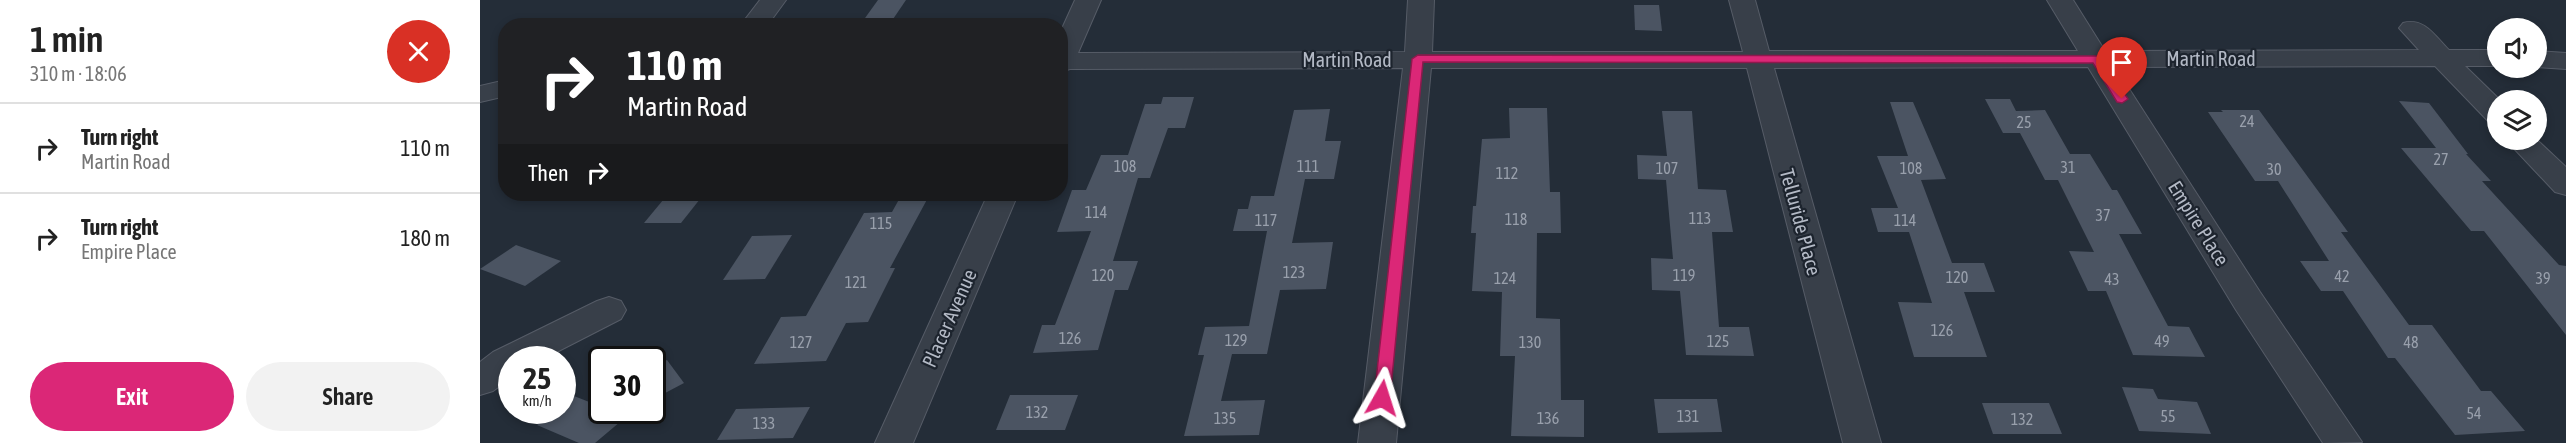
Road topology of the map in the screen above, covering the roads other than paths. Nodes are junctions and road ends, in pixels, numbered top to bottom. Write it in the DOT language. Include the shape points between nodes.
graph roads {
  1 [pos="773,0"];
  2 [pos="1088,0"];
  3 [pos="1421,0"];
  4 [pos="1742,0"];
  5 [pos="2060,0"];
  6 [pos="759,18"];
  7 [pos="2412,28"];
  8 [pos="1068,46"];
  9 [pos="2439,57"];
  10 [pos="1757,58"];
  11 [pos="2487,58"];
  12 [pos="1418,59"];
  13 [pos="2097,59"];
  14 [pos="2547,60"];
  15 [pos="2566,61"];
  16 [pos="1068,62"];
  17 [pos="498,90"];
  18 [pos="480,94"];
  19 [pos="2487,104"];
  20 [pos="2531,150"];
  21 [pos="2566,185"];
  22 [pos="1001,201"];
  23 [pos="609,310"];
  24 [pos="480,381"];
  25 [pos="2343,442"];
  26 [pos="894,443"];
  27 [pos="1377,443"];
  28 [pos="1862,443"];
  1 -- 6 [label="street"];
  2 -- 8 [label="street"];
  3 -- 12 [label="street"];
  4 -- 10 [label="street, Telluride Place"];
  5 -- 13 [label="street, Empire Place"];
  7 -- 9 [label="street"];
  9 -- 11 [label="street, Martin Road"];
  9 -- 13 [label="street, Martin Road"];
  9 -- 19 [label="street"];
  10 -- 12 [label="street, Martin Road"];
  10 -- 13 [label="street, Martin Road"];
  10 -- 28 [label="street, Telluride Place"];
  12 -- 16 [label="street, Martin Road"];
  12 -- 27 [label="street"];
  13 -- 25 [label="street, Empire Place" via="2248,301"];
  14 -- 15 [label="street"];
  17 -- 18 [label="street"];
  20 -- 21 [label="street"];
  22 -- 26 [label="street, Placer Avenue"];
  23 -- 24 [label="street" via="506,362"];
}
